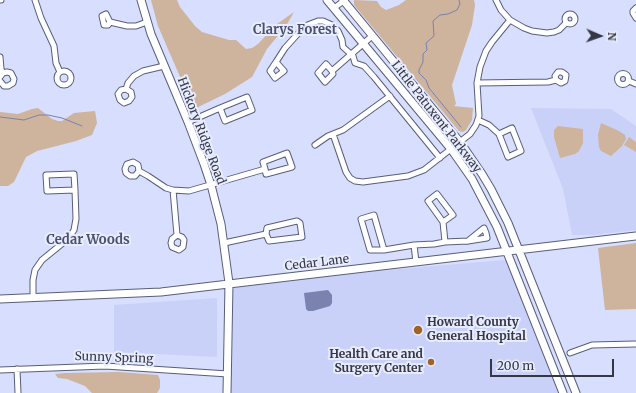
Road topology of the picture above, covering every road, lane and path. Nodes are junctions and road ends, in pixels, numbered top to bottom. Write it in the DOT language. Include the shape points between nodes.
graph roads {
  1 [pos="35,0"];
  2 [pos="141,0"];
  3 [pos="327,0"];
  4 [pos="344,0"];
  5 [pos="496,0"];
  6 [pos="334,8"];
  7 [pos="636,8"];
  8 [pos="636,18"];
  9 [pos="510,20"];
  10 [pos="110,22"];
  11 [pos="147,22"];
  12 [pos="566,23"];
  13 [pos="372,36"];
  14 [pos="364,44"];
  15 [pos="351,54"];
  16 [pos="0,57"];
  17 [pos="276,62"];
  18 [pos="164,66"];
  19 [pos="332,71"];
  20 [pos="60,72"];
  21 [pos="1,75"];
  22 [pos="556,80"];
  23 [pos="0,81"];
  24 [pos="628,81"];
  25 [pos="477,82"];
  26 [pos="636,84"];
  27 [pos="126,89"];
  28 [pos="390,96"];
  29 [pos="220,108"];
  30 [pos="478,120"];
  31 [pos="188,122"];
  32 [pos="333,134"];
  33 [pos="499,134"];
  34 [pos="460,142"];
  35 [pos="315,145"];
  36 [pos="451,149"];
  37 [pos="440,158"];
  38 [pos="265,169"];
  39 [pos="139,171"];
  40 [pos="211,185"];
  41 [pos="75,190"];
  42 [pos="173,190"];
  43 [pos="443,222"];
  44 [pos="266,234"];
  45 [pos="177,235"];
  46 [pos="636,236"];
  47 [pos="468,240"];
  48 [pos="445,242"];
  49 [pos="224,243"];
  50 [pos="414,245"];
  51 [pos="384,250"];
  52 [pos="519,250"];
  53 [pos="507,251"];
  54 [pos="416,262"];
  55 [pos="229,283"];
  56 [pos="33,298"];
  57 [pos="0,299"];
  58 [pos="636,344"];
  59 [pos="570,353"];
  60 [pos="17,369"];
  61 [pos="0,370"];
  62 [pos="228,374"];
  63 [pos="18,393"];
  64 [pos="227,393"];
  65 [pos="563,393"];
  66 [pos="576,393"];
  1 -- 20 [label="street" via="54,46"];
  2 -- 11 [label="street, Hickory Ridge Road"];
  3 -- 6 [label="street, Little Patuxent Parkway"];
  4 -- 6 [label="street"];
  4 -- 13 [label="street, Little Patuxent Parkway"];
  5 -- 9 [label="street"];
  6 -- 14 [label="street, Little Patuxent Parkway"];
  7 -- 8 [label="street" via="632,13"];
  9 -- 12 [label="street" via="524,28 547,33 559,30"];
  9 -- 25 [label="street" via="486,51"];
  10 -- 11 [label="street" via="132,26"];
  11 -- 18 [label="street, Hickory Ridge Road"];
  13 -- 14 [label="street"];
  13 -- 34 [label="street, Little Patuxent Parkway"];
  14 -- 15 [label="street"];
  14 -- 36 [label="street, Little Patuxent Parkway"];
  15 -- 17 [label="street" via="344,49 341,35 335,28 318,21 306,26 285,48"];
  15 -- 19 [label="street"];
  15 -- 28 [label="street" via="355,63 364,66"];
  16 -- 21 [label="street"];
  18 -- 27 [label="street" via="138,74 128,83"];
  18 -- 31 [label="street, Hickory Ridge Road"];
  21 -- 23 [label="street" via="11,73 14,81 6,86"];
  22 -- 25 [label="street"];
  24 -- 26 [label="street"];
  25 -- 30 [label="street"];
  28 -- 32 [label="street" via="343,130"];
  28 -- 37 [label="street"];
  29 -- 29 [label="street" via="225,121 252,110 247,97"];
  29 -- 31 [label="street"];
  30 -- 33 [label="street"];
  30 -- 34 [label="street" via="473,130"];
  31 -- 40 [label="street, Hickory Ridge Road"];
  32 -- 35 [label="street"];
  32 -- 37 [label="street" via="346,172 356,181 414,174"];
  33 -- 33 [label="street" via="512,128 521,151 508,157"];
  34 -- 36 [label="street"];
  34 -- 52 [label="street, Little Patuxent Parkway" via="491,189"];
  36 -- 37 [label="street"];
  36 -- 53 [label="street, Little Patuxent Parkway" via="480,194"];
  38 -- 38 [label="street" via="263,162 287,152 292,167 266,174"];
  38 -- 40 [label="street"];
  39 -- 42 [label="street"];
  40 -- 42 [label="street" via="189,191"];
  40 -- 49 [label="street, Hickory Ridge Road"];
  41 -- 41 [label="street" via="47,191 46,175 74,174"];
  41 -- 56 [label="street" via="74,230 65,242 37,266 33,274"];
  42 -- 45 [label="street"];
  43 -- 43 [label="street" via="453,215 437,194 428,201"];
  43 -- 48 [label="street"];
  44 -- 44 [label="street" via="269,241 302,237 300,223 297,221 267,228"];
  44 -- 49 [label="street"];
  46 -- 52 [label="street, Cedar Lane"];
  47 -- 48 [label="street"];
  48 -- 50 [label="street"];
  49 -- 55 [label="street, Hickory Ridge Road"];
  50 -- 51 [label="street"];
  50 -- 54 [label="street"];
  51 -- 51 [label="street" via="374,215 361,219 370,250"];
  52 -- 53 [label="street, Cedar Lane"];
  52 -- 66 [label="street, Little Patuxent Parkway"];
  53 -- 54 [label="street, Cedar Lane"];
  53 -- 65 [label="street, Little Patuxent Parkway"];
  54 -- 55 [label="street, Cedar Lane"];
  55 -- 56 [label="street, Cedar Lane" via="134,294"];
  55 -- 62 [label="street, Hickory Ridge Road"];
  56 -- 57 [label="street, Cedar Lane"];
  58 -- 59 [label="street" via="592,345"];
  60 -- 61 [label="street, Sunny Spring"];
  60 -- 62 [label="street, Sunny Spring" via="105,366"];
  60 -- 63 [label="street"];
  62 -- 64 [label="street, Hickory Ridge Road"];
}
